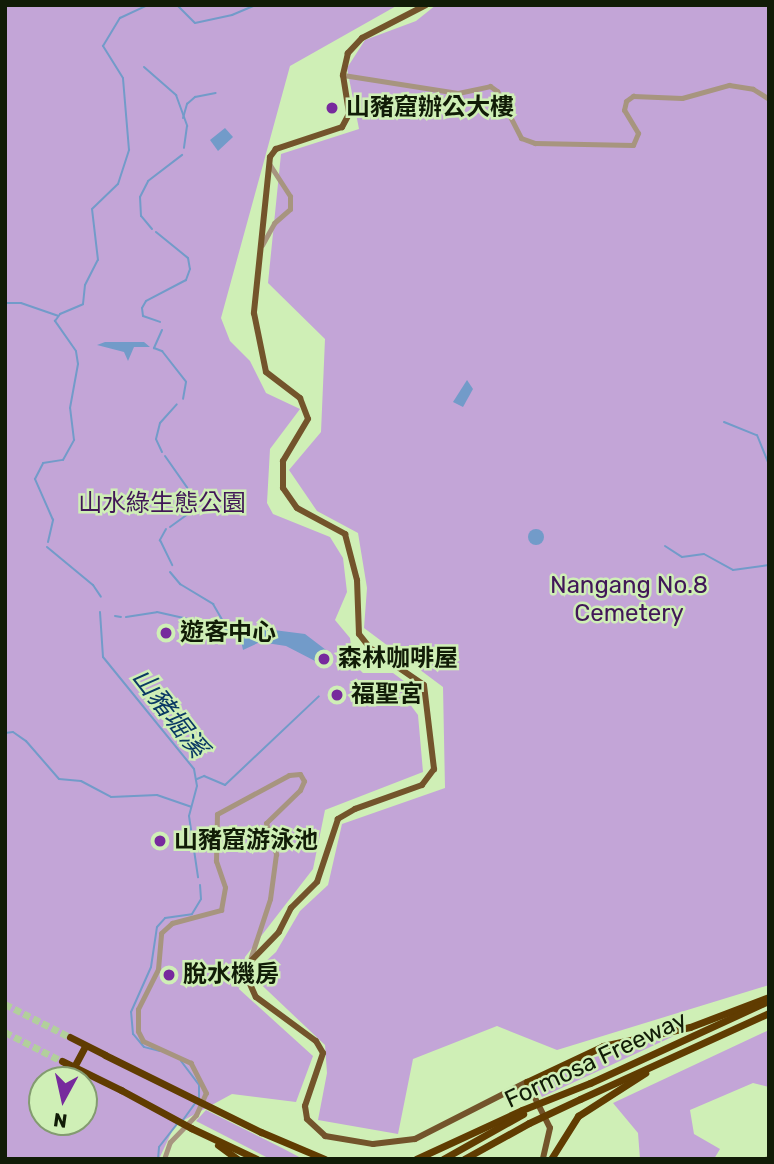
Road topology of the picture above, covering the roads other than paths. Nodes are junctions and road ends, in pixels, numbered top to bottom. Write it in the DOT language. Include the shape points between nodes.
graph roads {
  1 [pos="426,5"];
  2 [pos="343,75"];
  3 [pos="769,99"];
  4 [pos="269,164"];
  5 [pos="260,248"];
  6 [pos="249,963"];
  7 [pos="769,999"];
  8 [pos="769,1013"];
  9 [pos="70,1037"];
  10 [pos="85,1045"];
  11 [pos="682,1052"];
  12 [pos="62,1061"];
  13 [pos="72,1066"];
  14 [pos="74,1066"];
  15 [pos="98,1079"];
  16 [pos="527,1082"];
  17 [pos="523,1112"];
  18 [pos="191,1128"];
  19 [pos="261,1132"];
  20 [pos="163,1159"];
  21 [pos="237,1159"];
  22 [pos="257,1159"];
  23 [pos="312,1159"];
  24 [pos="325,1159"];
  25 [pos="416,1159"];
  26 [pos="443,1159"];
  27 [pos="464,1159"];
  28 [pos="540,1159"];
  29 [pos="551,1159"];
  1 -- 2 [label="main road" via="362,38 348,53"];
  2 -- 3 [label="street" via="458,93 490,86 521,138 535,142 633,145 638,134 624,110 626,100 633,96 682,98 729,85 753,89"];
  2 -- 4 [label="main road" via="349,107 342,127 276,149"];
  4 -- 5 [label="main road"];
  4 -- 5 [label="street" via="290,196 290,209 274,223"];
  5 -- 6 [label="main road" via="254,313 263,361 270,379 300,398 308,419 288,450 283,488 297,508 345,534 357,580 359,634 370,648 424,685 434,769 422,786 355,808 338,819 317,882"];
  6 -- 16 [label="main road" via="248,985 256,997 316,1041 323,1053 304,1106 307,1119 325,1136 373,1144 415,1139"];
  6 -- 20 [label="street" via="275,865 267,823 304,781 293,772 217,814 216,861 225,887 221,910 172,923 162,933 158,970 138,1009 138,1031 144,1041 184,1057 206,1093 196,1115 170,1142"];
  7 -- 16 [label="highway" via="690,1027 603,1046"];
  7 -- 17 [label="highway, Formosa Freeway, bridge"];
  8 -- 11 [label="highway, Formosa Freeway"];
  9 -- 10 [label="highway"];
  10 -- 14 [label="highway"];
  10 -- 19 [label="highway, bridge"];
  11 -- 27 [label="highway, Formosa Freeway, bridge" via="528,1123"];
  11 -- 29 [label="highway" via="588,1108 564,1133"];
  12 -- 13 [label="highway"];
  15 -- 18 [label="highway, bridge"];
  16 -- 28 [label="main road" via="550,1128 547,1150"];
  17 -- 25 [label="highway"];
  17 -- 26 [label="highway, Formosa Freeway"];
  18 -- 21 [label="highway"];
  18 -- 22 [label="highway"];
  19 -- 23 [label="highway"];
  19 -- 24 [label="highway"];
}
